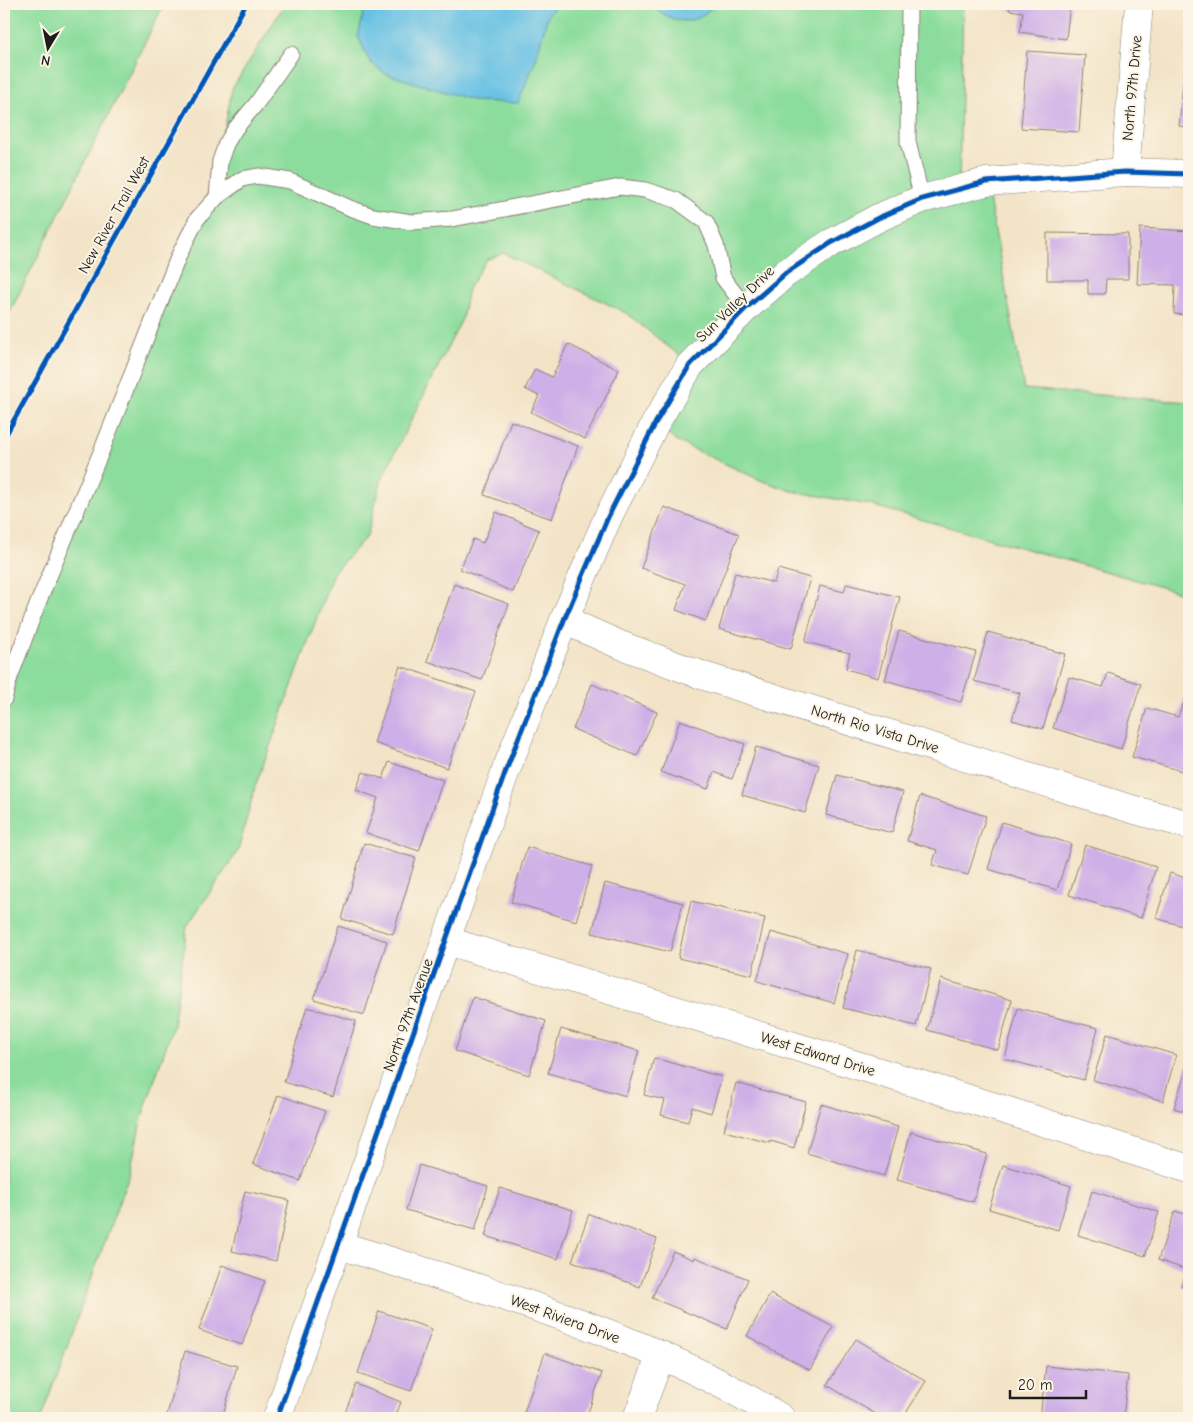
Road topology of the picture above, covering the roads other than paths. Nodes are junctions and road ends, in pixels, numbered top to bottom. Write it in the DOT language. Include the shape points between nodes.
graph roads {
  1 [pos="909,4"];
  2 [pos="1139,4"];
  3 [pos="291,54"];
  4 [pos="1125,172"];
  5 [pos="1189,174"];
  6 [pos="217,197"];
  7 [pos="922,199"];
  8 [pos="746,308"];
  9 [pos="564,620"];
  10 [pos="4,699"];
  11 [pos="1189,825"];
  12 [pos="447,941"];
  13 [pos="1189,1169"];
  14 [pos="339,1245"];
  15 [pos="661,1355"];
  16 [pos="277,1418"];
  17 [pos="637,1418"];
  18 [pos="781,1418"];
  1 -- 7 [label="lane" via="908,142"];
  2 -- 4 [label="street, North 97th Drive"];
  3 -- 6 [label="lane" via="226,144 220,162"];
  4 -- 5 [label="street, Sun Valley Drive"];
  4 -- 7 [label="street, Sun Valley Drive" via="986,182"];
  6 -- 8 [label="lane" via="242,178 258,176 290,181 373,216 412,222 452,219 620,187 645,190 676,200 706,222 716,245 723,278"];
  6 -- 10 [label="lane" via="197,219 179,255 38,603"];
  7 -- 8 [label="street, Sun Valley Drive" via="831,243 786,273"];
  8 -- 9 [label="street, Sun Valley Drive" via="690,365 656,422 608,517"];
  9 -- 11 [label="street, North Rio Vista Drive" via="704,676"];
  9 -- 12 [label="street, North 97th Avenue" via="505,773"];
  12 -- 13 [label="street, West Edward Drive"];
  12 -- 14 [label="street, North 97th Avenue"];
  14 -- 15 [label="street, West Riviera Drive" via="546,1309"];
  14 -- 16 [label="street, North 97th Avenue"];
  15 -- 17 [label="street"];
  15 -- 18 [label="street, West Riviera Drive" via="749,1398"];
}
